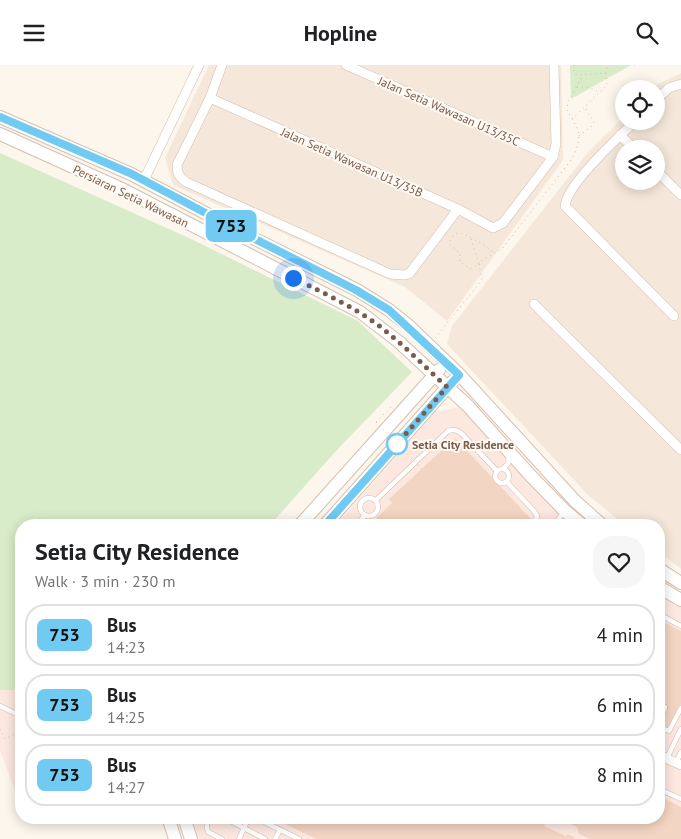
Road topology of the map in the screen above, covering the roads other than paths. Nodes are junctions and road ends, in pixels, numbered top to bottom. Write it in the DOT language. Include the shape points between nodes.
graph roads {
  1 [pos="200,65"];
  2 [pos="222,65"];
  3 [pos="346,65"];
  4 [pos="554,65"];
  5 [pos="681,84"];
  6 [pos="665,92"];
  7 [pos="210,98"];
  8 [pos="0,117"];
  9 [pos="625,130"];
  10 [pos="0,134"];
  11 [pos="620,135"];
  12 [pos="625,140"];
  13 [pos="553,157"];
  14 [pos="665,179"];
  15 [pos="144,180"];
  16 [pos="121,188"];
  17 [pos="681,195"];
  18 [pos="149,203"];
  19 [pos="458,209"];
  20 [pos="534,304"];
  21 [pos="674,316"];
  22 [pos="446,363"];
  23 [pos="423,365"];
  24 [pos="434,375"];
  25 [pos="459,375"];
  26 [pos="447,387"];
  27 [pos="420,391"];
  28 [pos="432,405"];
  29 [pos="468,406"];
  30 [pos="504,446"];
  31 [pos="681,450"];
  32 [pos="503,469"];
  33 [pos="497,471"];
  34 [pos="521,472"];
  35 [pos="510,475"];
  36 [pos="507,482"];
  37 [pos="376,500"];
  38 [pos="565,511"];
  39 [pos="364,515"];
  40 [pos="305,519"];
  41 [pos="330,519"];
  42 [pos="361,519"];
  43 [pos="535,519"];
  44 [pos="559,519"];
  45 [pos="575,519"];
  46 [pos="595,519"];
  47 [pos="665,573"];
  48 [pos="681,583"];
  49 [pos="665,591"];
  50 [pos="681,600"];
  51 [pos="665,617"];
  52 [pos="681,626"];
  53 [pos="0,706"];
  54 [pos="681,708"];
  55 [pos="15,712"];
  56 [pos="665,729"];
  57 [pos="681,729"];
  58 [pos="679,739"];
  59 [pos="681,752"];
  60 [pos="665,755"];
  61 [pos="665,758"];
  62 [pos="678,764"];
  63 [pos="665,792"];
  64 [pos="681,799"];
  65 [pos="170,824"];
  66 [pos="186,824"];
  67 [pos="206,824"];
  68 [pos="236,824"];
  69 [pos="246,824"];
  70 [pos="268,824"];
  71 [pos="244,828"];
  72 [pos="280,830"];
  73 [pos="288,837"];
  74 [pos="175,839"];
  75 [pos="191,839"];
  76 [pos="222,839"];
  77 [pos="238,839"];
  78 [pos="265,839"];
  79 [pos="275,839"];
  80 [pos="299,839"];
  1 -- 15 [label="street"];
  2 -- 7 [label="street"];
  3 -- 13 [label="street, Jalan Setia Wawasan U13/35C"];
  4 -- 13 [label="street" via="556,144"];
  5 -- 6 [label="street"];
  7 -- 19 [label="street, Jalan Setia Wawasan U13/35B"];
  7 -- 19 [label="street" via="177,165 180,178 353,258 390,274 410,274"];
  8 -- 15 [label="street, Persiaran Setia Wawasan"];
  9 -- 11 [label="street"];
  10 -- 16 [label="street, Persiaran Setia Wawasan"];
  11 -- 12 [label="street"];
  11 -- 21 [label="street" via="567,196 565,206"];
  13 -- 19 [label="street, Jalan Setia Wawasan U13/35B" via="503,223 493,228"];
  14 -- 17 [label="street"];
  15 -- 16 [label="street"];
  15 -- 18 [label="street"];
  15 -- 22 [label="street, Persiaran Setia Wawasan" via="376,301 409,326"];
  16 -- 18 [label="street, Persiaran Setia Wawasan"];
  18 -- 23 [label="street, Persiaran Setia Wawasan" via="347,304 378,325"];
  20 -- 31 [label="street"];
  22 -- 24 [label="street"];
  22 -- 25 [label="street, Persiaran Setia Wawasan"];
  23 -- 24 [label="street, Persiaran Setia Wawasan"];
  23 -- 27 [label="street" via="424,379"];
  24 -- 26 [label="street, Persiaran Setia Wawasan"];
  24 -- 27 [label="street"];
  25 -- 26 [label="street"];
  25 -- 46 [label="street, Persiaran Setia Wawasan"];
  26 -- 28 [label="street"];
  26 -- 29 [label="street, Persiaran Setia Wawasan"];
  27 -- 40 [label="street"];
  28 -- 29 [label="street" via="455,402"];
  28 -- 41 [label="street"];
  29 -- 30 [label="street, Persiaran Setia Wawasan"];
  30 -- 32 [label="lane" via="509,460"];
  30 -- 34 [label="street, Persiaran Setia Wawasan"];
  32 -- 33 [label="lane"];
  32 -- 35 [label="lane"];
  33 -- 36 [label="lane" via="495,478 498,482"];
  33 -- 37 [label="lane" via="462,434 448,431"];
  34 -- 35 [label="lane"];
  34 -- 38 [label="street, Persiaran Setia Wawasan"];
  35 -- 36 [label="lane"];
  36 -- 43 [label="lane" via="534,511"];
  37 -- 39 [label="lane" via="379,505 376,514"];
  37 -- 39 [label="lane" via="367,497 362,501 360,510"];
  38 -- 44 [label="lane"];
  38 -- 45 [label="street, Persiaran Setia Wawasan"];
  39 -- 42 [label="lane"];
  47 -- 48 [label="street"];
  49 -- 50 [label="street"];
  51 -- 52 [label="lane"];
  53 -- 55 [label="lane"];
  54 -- 56 [label="lane" via="669,731"];
  57 -- 58 [label="lane"];
  58 -- 60 [label="lane"];
  59 -- 62 [label="lane"];
  61 -- 62 [label="street"];
  63 -- 64 [label="lane"];
  65 -- 74 [label="street"];
  66 -- 75 [label="street"];
  67 -- 76 [label="lane" via="208,832"];
  68 -- 71 [label="lane"];
  69 -- 71 [label="lane"];
  70 -- 72 [label="lane"];
  71 -- 77 [label="lane"];
  71 -- 78 [label="lane"];
  72 -- 73 [label="lane"];
  72 -- 79 [label="lane"];
  73 -- 80 [label="lane"];
}
